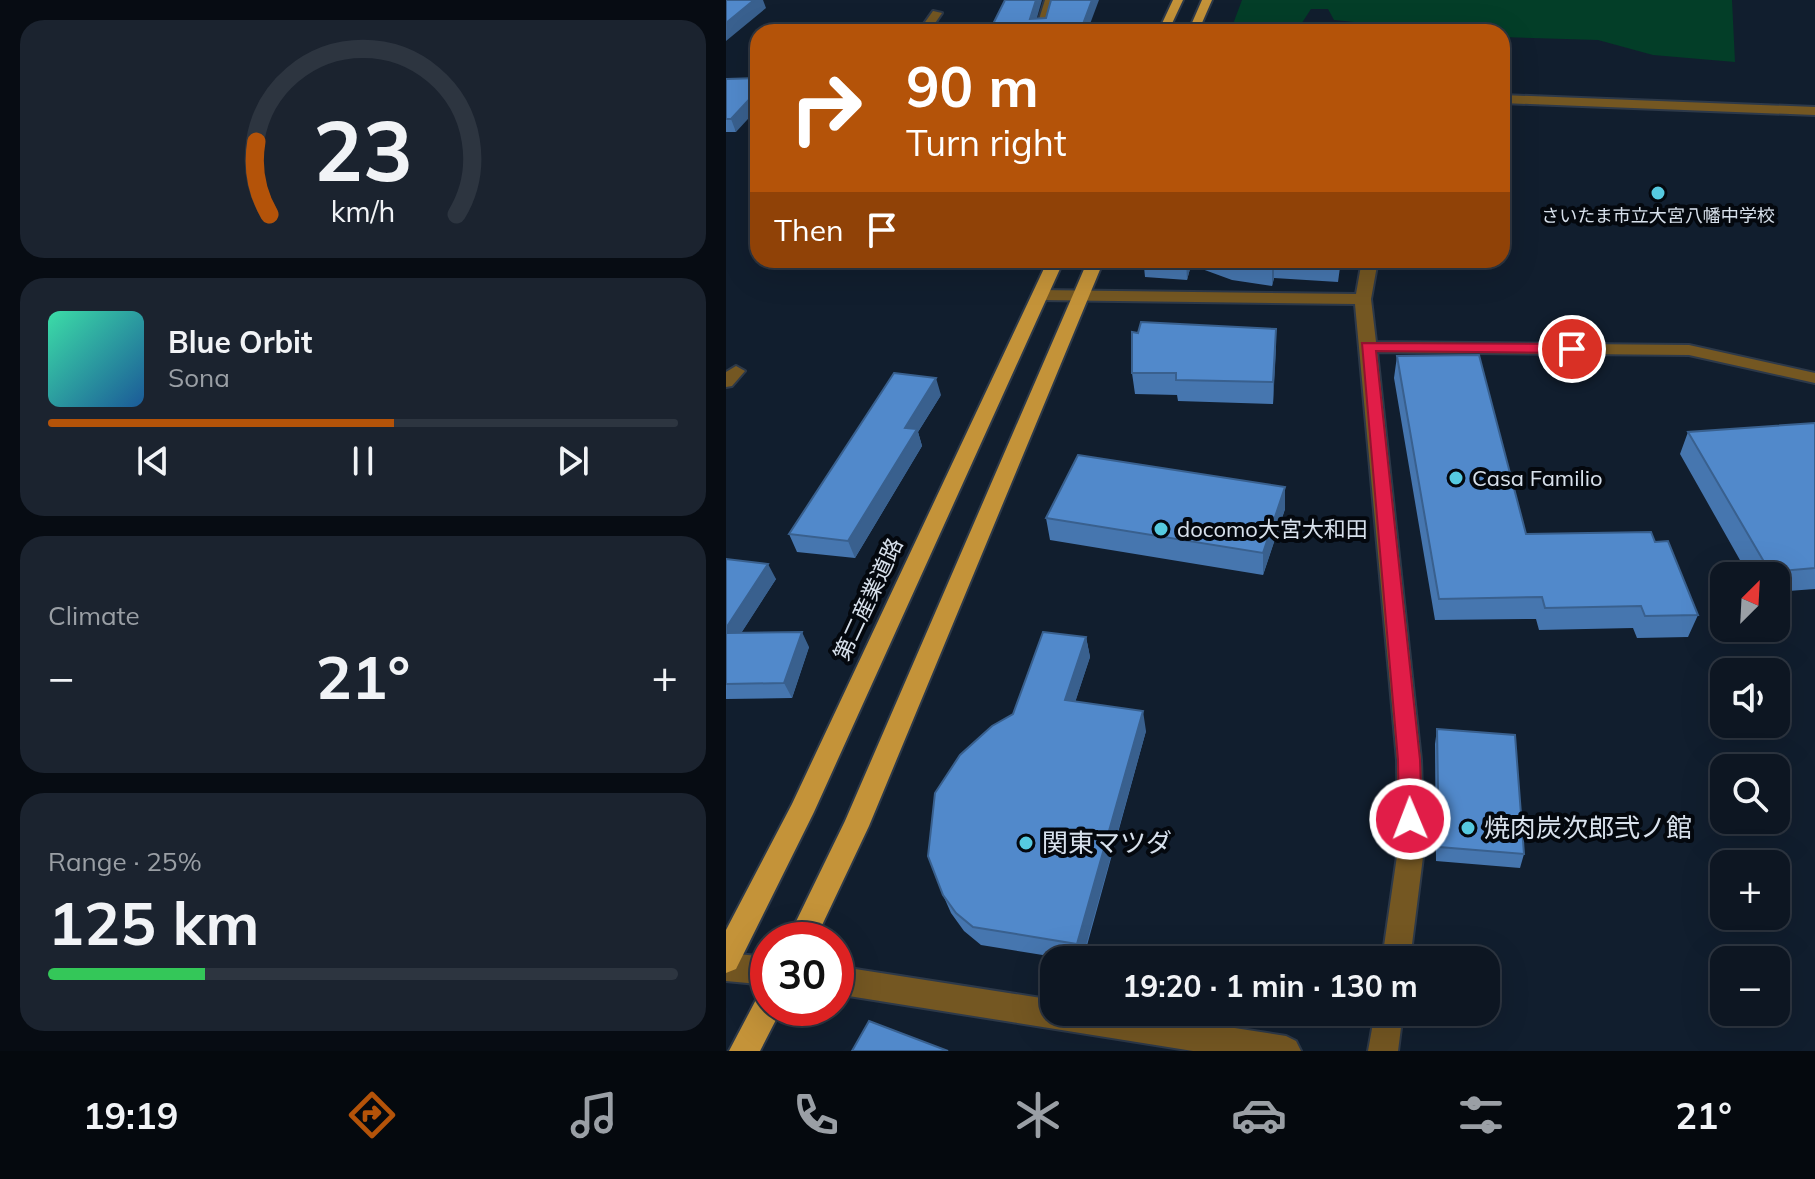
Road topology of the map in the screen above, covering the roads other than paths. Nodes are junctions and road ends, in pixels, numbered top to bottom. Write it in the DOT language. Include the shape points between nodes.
graph roads {
  1 [pos="1050,0"];
  2 [pos="1178,0"];
  3 [pos="1207,0"];
  4 [pos="937,13"];
  5 [pos="929,24"];
  6 [pos="1042,24"];
  7 [pos="1167,24"];
  8 [pos="1196,24"];
  9 [pos="1510,99"];
  10 [pos="1815,111"];
  11 [pos="1052,268"];
  12 [pos="1093,268"];
  13 [pos="1369,268"];
  14 [pos="1040,295"];
  15 [pos="1080,297"];
  16 [pos="1363,299"];
  17 [pos="1368,347"];
  18 [pos="1815,378"];
  19 [pos="810,922"];
  20 [pos="1398,946"];
  21 [pos="726,959"];
  22 [pos="726,967"];
  23 [pos="750,969"];
  24 [pos="854,983"];
  25 [pos="757,1026"];
  26 [pos="1387,1026"];
  27 [pos="744,1051"];
  28 [pos="1286,1051"];
  29 [pos="1383,1051"];
  1 -- 6 [label="street"];
  2 -- 7 [label="main road"];
  3 -- 8 [label="main road"];
  4 -- 5 [label="street"];
  9 -- 10 [label="street"];
  11 -- 14 [label="main road, 第二産業道路"];
  12 -- 15 [label="main road"];
  13 -- 16 [label="street"];
  14 -- 15 [label="street"];
  14 -- 21 [label="main road, 第二産業道路" via="801,812"];
  15 -- 16 [label="street"];
  15 -- 19 [label="main road" via="856,826"];
  16 -- 17 [label="street"];
  17 -- 18 [label="street" via="1689,350"];
  17 -- 20 [label="street" via="1409,760 1411,849"];
  22 -- 23 [label="street"];
  24 -- 28 [label="street"];
  25 -- 27 [label="main road"];
  26 -- 29 [label="street"];
}
